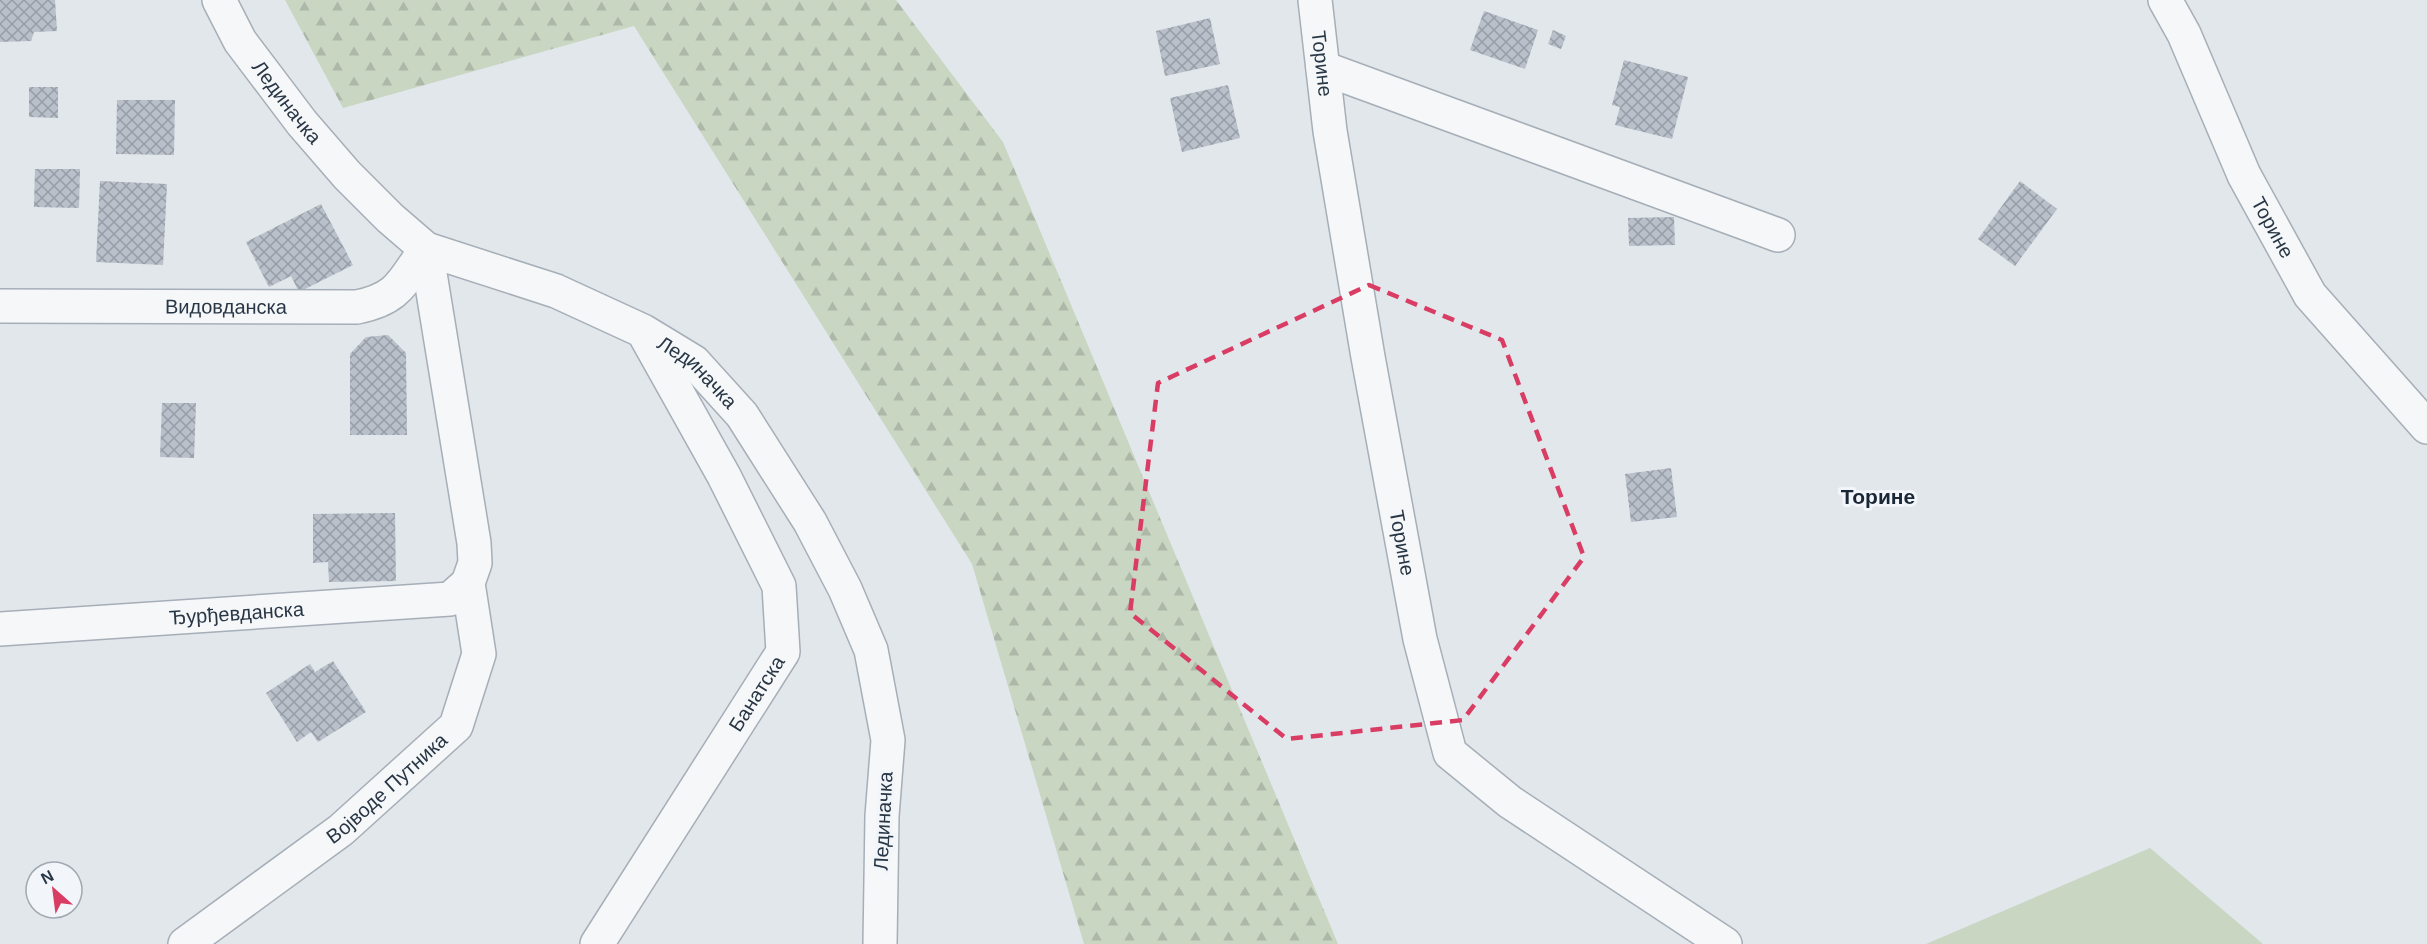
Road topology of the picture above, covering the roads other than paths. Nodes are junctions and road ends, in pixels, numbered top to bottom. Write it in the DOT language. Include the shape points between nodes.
graph roads {
  1 [pos="219,0"];
  2 [pos="1315,0"];
  3 [pos="2165,0"];
  4 [pos="1323,68"];
  5 [pos="1778,235"];
  6 [pos="426,249"];
  7 [pos="0,306"];
  8 [pos="643,331"];
  9 [pos="2427,427"];
  10 [pos="468,584"];
  11 [pos="0,629"];
  12 [pos="185,944"];
  13 [pos="597,944"];
  14 [pos="879,944"];
  15 [pos="1725,944"];
  1 -- 6 [label="street, Лединачка" via="240,41 302,123 347,175"];
  2 -- 4 [label="street, Торине"];
  3 -- 9 [label="street, Торине" via="2184,34 2244,175 2310,295"];
  4 -- 5 [label="street"];
  4 -- 15 [label="street, Торине" via="1368,357 1420,639 1450,753 1510,802"];
  6 -- 7 [label="street, Видовданска" via="395,293 377,303 357,307"];
  6 -- 8 [label="street, Лединачка" via="556,291"];
  6 -- 10 [label="street, Војводе Путника" via="474,543 475,563"];
  8 -- 13 [label="street, Банатска" via="724,476 779,586 783,652"];
  8 -- 14 [label="street, Лединачка" via="694,362 742,415 810,522 845,588 871,650 888,740"];
  10 -- 11 [label="street, Ђурђевданска" via="450,599"];
  10 -- 12 [label="street, Војводе Путника" via="479,654 456,726 341,830"];
}
